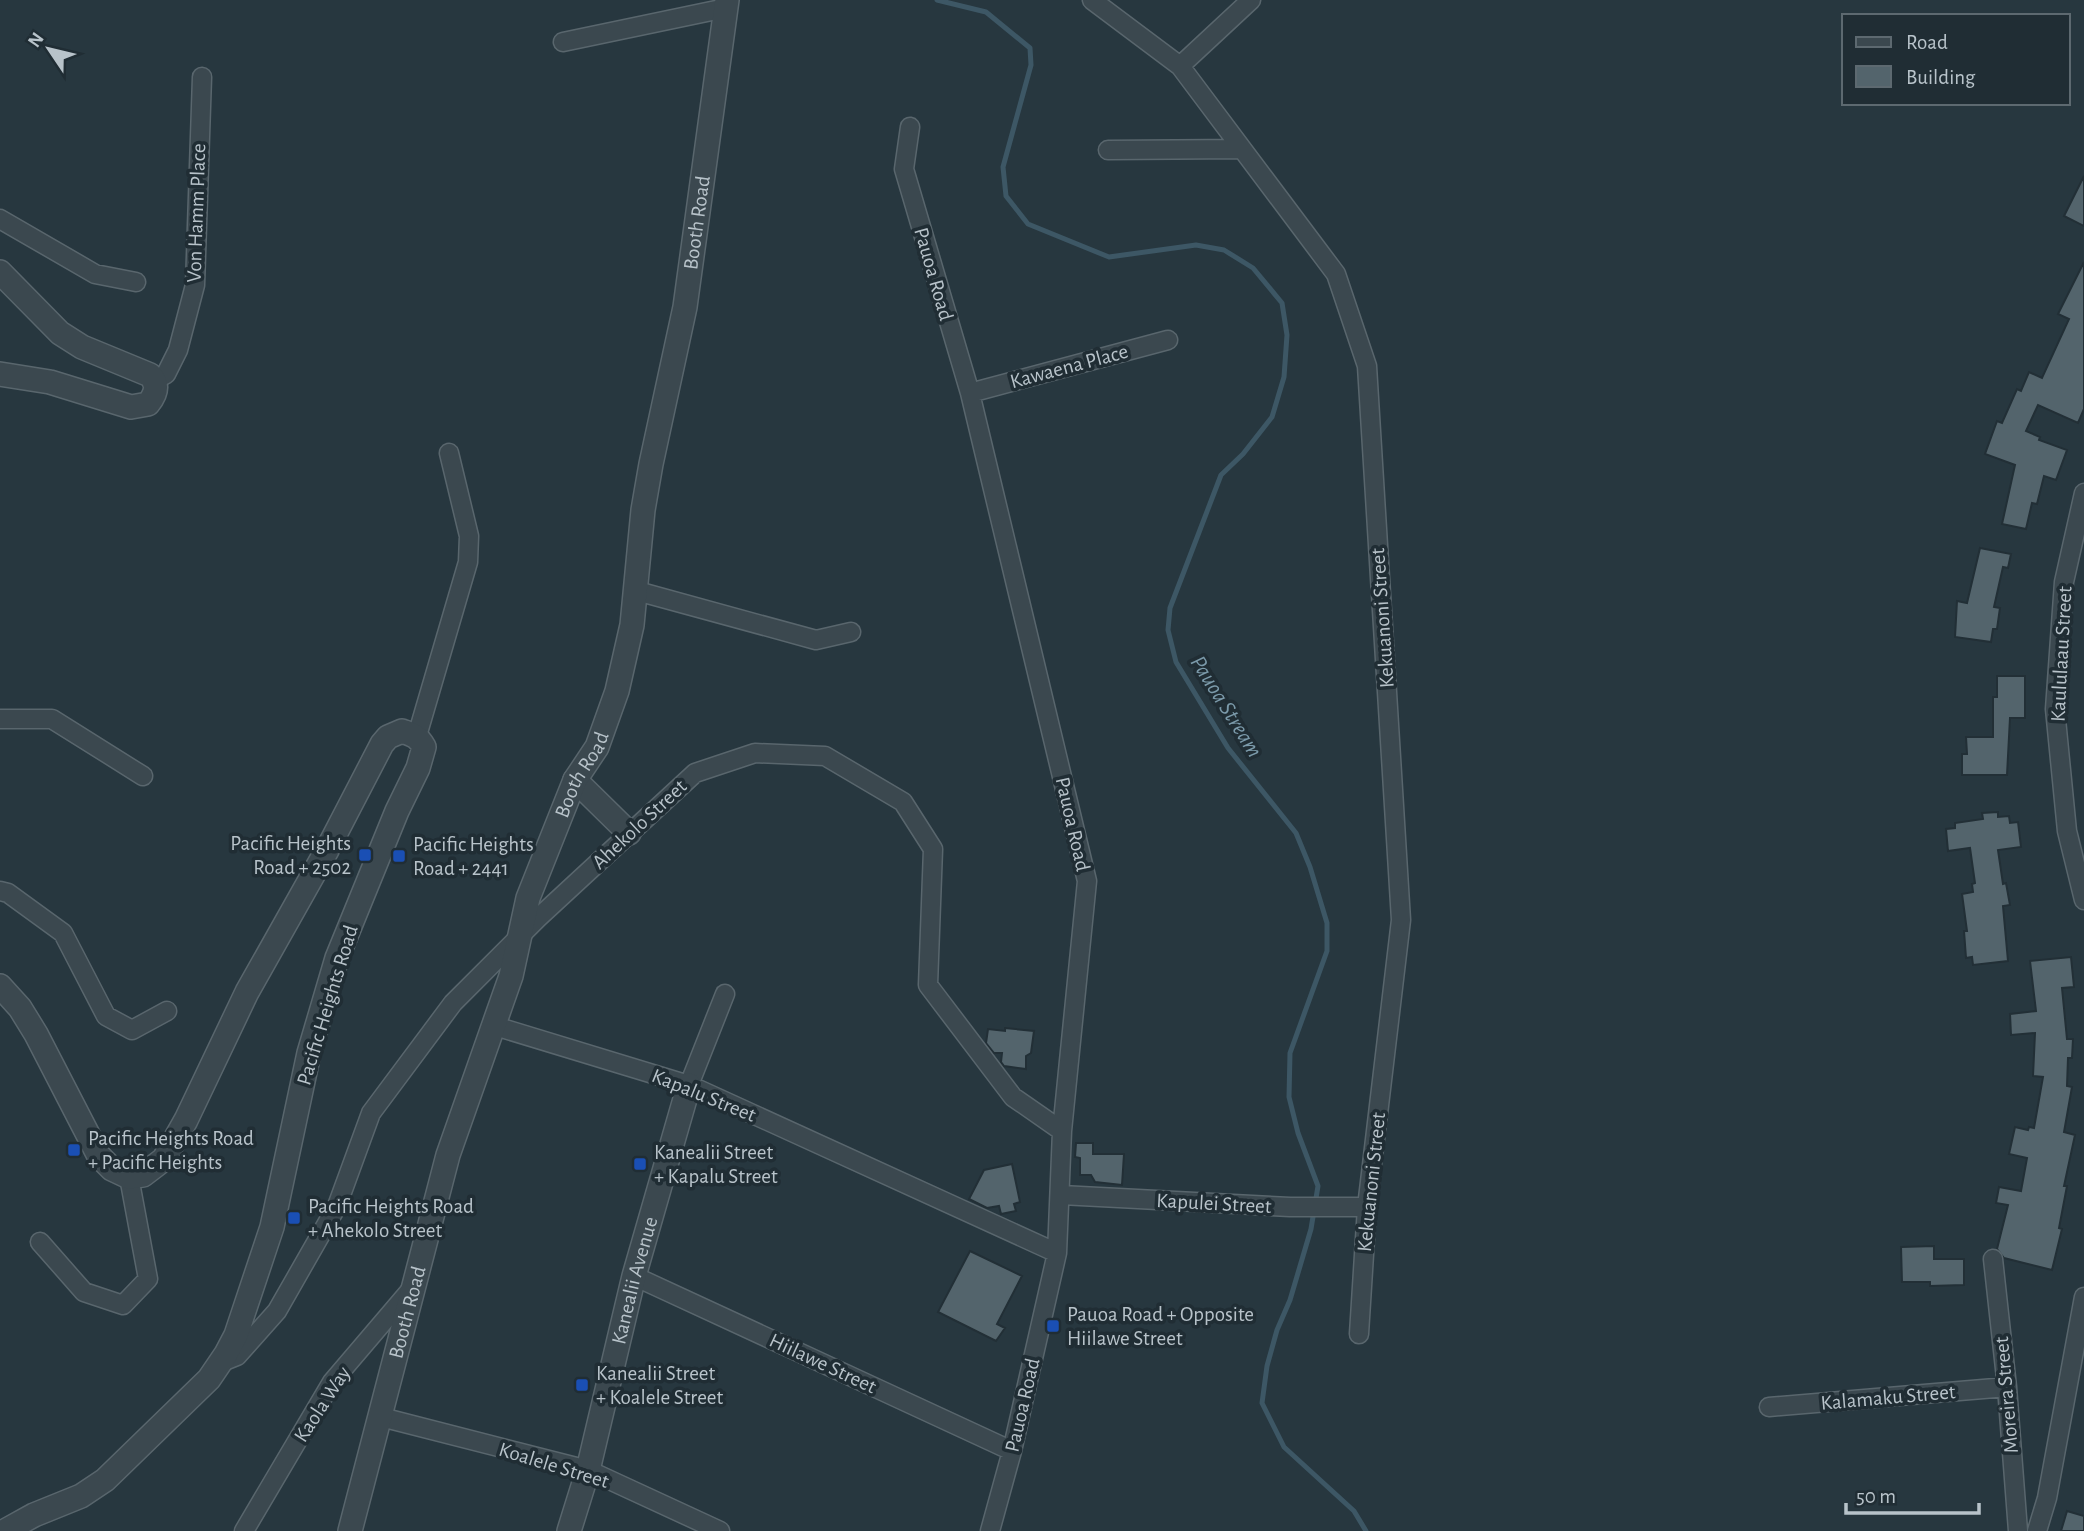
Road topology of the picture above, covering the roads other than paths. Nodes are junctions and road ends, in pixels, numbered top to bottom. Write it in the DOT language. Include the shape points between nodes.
graph roads {
  1 [pos="1092,0"];
  2 [pos="1251,0"];
  3 [pos="726,4"];
  4 [pos="563,42"];
  5 [pos="1180,66"];
  6 [pos="202,77"];
  7 [pos="910,127"];
  8 [pos="1242,149"];
  9 [pos="1108,150"];
  10 [pos="0,219"];
  11 [pos="0,272"];
  12 [pos="136,282"];
  13 [pos="1168,340"];
  14 [pos="0,374"];
  15 [pos="155,380"];
  16 [pos="970,393"];
  17 [pos="449,453"];
  18 [pos="2084,493"];
  19 [pos="637,592"];
  20 [pos="851,632"];
  21 [pos="0,719"];
  22 [pos="417,736"];
  23 [pos="143,776"];
  24 [pos="575,780"];
  25 [pos="629,834"];
  26 [pos="0,891"];
  27 [pos="2084,900"];
  28 [pos="522,935"];
  29 [pos="0,986"];
  30 [pos="724,994"];
  31 [pos="167,1011"];
  32 [pos="495,1026"];
  33 [pos="690,1086"];
  34 [pos="1062,1131"];
  35 [pos="129,1177"];
  36 [pos="1061,1195"];
  37 [pos="1367,1207"];
  38 [pos="40,1242"];
  39 [pos="1058,1253"];
  40 [pos="1993,1259"];
  41 [pos="634,1276"];
  42 [pos="414,1286"];
  43 [pos="2084,1297"];
  44 [pos="1359,1334"];
  45 [pos="222,1362"];
  46 [pos="2007,1387"];
  47 [pos="1769,1407"];
  48 [pos="381,1417"];
  49 [pos="1012,1451"];
  50 [pos="587,1470"];
  51 [pos="5,1531"];
  52 [pos="244,1531"];
  53 [pos="350,1531"];
  54 [pos="569,1531"];
  55 [pos="720,1531"];
  56 [pos="990,1531"];
  57 [pos="2018,1531"];
  58 [pos="2037,1531"];
  1 -- 5 [label="street, Kekuanoni Street"];
  2 -- 5 [label="street"];
  3 -- 4 [label="street"];
  3 -- 19 [label="street, Booth Road" via="685,307 643,510"];
  5 -- 8 [label="street, Kekuanoni Street"];
  6 -- 15 [label="street, Von Hamm Place" via="195,285 178,350 166,374"];
  7 -- 16 [label="street, Pauoa Road" via="904,169"];
  8 -- 9 [label="street"];
  8 -- 37 [label="street, Kekuanoni Street" via="1336,274 1367,366 1401,920"];
  10 -- 12 [label="street" via="95,274"];
  11 -- 15 [label="street" via="60,332"];
  13 -- 16 [label="street, Kawaena Place"];
  14 -- 15 [label="street" via="50,382 137,407 153,399"];
  16 -- 34 [label="street, Pauoa Road" via="1087,881"];
  17 -- 22 [label="street" via="469,536 468,562"];
  18 -- 27 [label="street, Kaululaau Street" via="2064,582 2055,709 2067,831"];
  19 -- 20 [label="street" via="816,640"];
  19 -- 24 [label="street, Booth Road" via="617,691 597,747"];
  21 -- 23 [label="street" via="52,719"];
  22 -- 35 [label="street" via="402,731 382,744 247,992 172,1146 153,1169"];
  22 -- 45 [label="street, Pacific Heights Road" via="424,747 422,757 337,958 309,1053 272,1227 236,1335"];
  24 -- 25 [label="street"];
  24 -- 28 [label="street, Booth Road" via="528,898"];
  25 -- 28 [label="street, Ahekolo Street"];
  25 -- 34 [label="street, Ahekolo Street" via="695,773 755,753 825,756 902,802 933,849 928,985 1013,1097"];
  26 -- 31 [label="street" via="63,933 106,1016 132,1031"];
  28 -- 32 [label="street, Booth Road"];
  28 -- 45 [label="street, Ahekolo Street" via="453,1003 372,1113 337,1206 277,1311 237,1356"];
  29 -- 35 [label="street" via="36,1034 99,1156 111,1169"];
  30 -- 33 [label="street, Kanealii Avenue"];
  32 -- 33 [label="street, Kapalu Street"];
  32 -- 42 [label="street, Booth Road" via="448,1155"];
  33 -- 39 [label="street, Kapalu Street"];
  33 -- 41 [label="street, Kanealii Avenue"];
  34 -- 36 [label="street, Pauoa Road"];
  35 -- 38 [label="street" via="148,1279 123,1305 84,1292"];
  36 -- 37 [label="street, Kapulei Street"];
  36 -- 39 [label="street, Pauoa Road"];
  37 -- 44 [label="street, Kekuanoni Street"];
  39 -- 49 [label="street, Pauoa Road"];
  40 -- 46 [label="street, Moreira Street"];
  41 -- 49 [label="street, Hiilawe Street"];
  41 -- 50 [label="street, Kanealii Avenue"];
  42 -- 48 [label="street, Booth Road"];
  42 -- 52 [label="street, Kaola Way" via="332,1382"];
  43 -- 58 [label="street"];
  45 -- 51 [label="street, Pacific Heights Road" via="105,1480"];
  46 -- 47 [label="street, Kalamaku Street"];
  46 -- 57 [label="street, Moreira Street"];
  48 -- 50 [label="street, Koalele Street"];
  48 -- 53 [label="street, Booth Road"];
  49 -- 56 [label="street, Pauoa Road"];
  50 -- 54 [label="street, Kanealii Avenue"];
  50 -- 55 [label="street, Koalele Street"];
}
